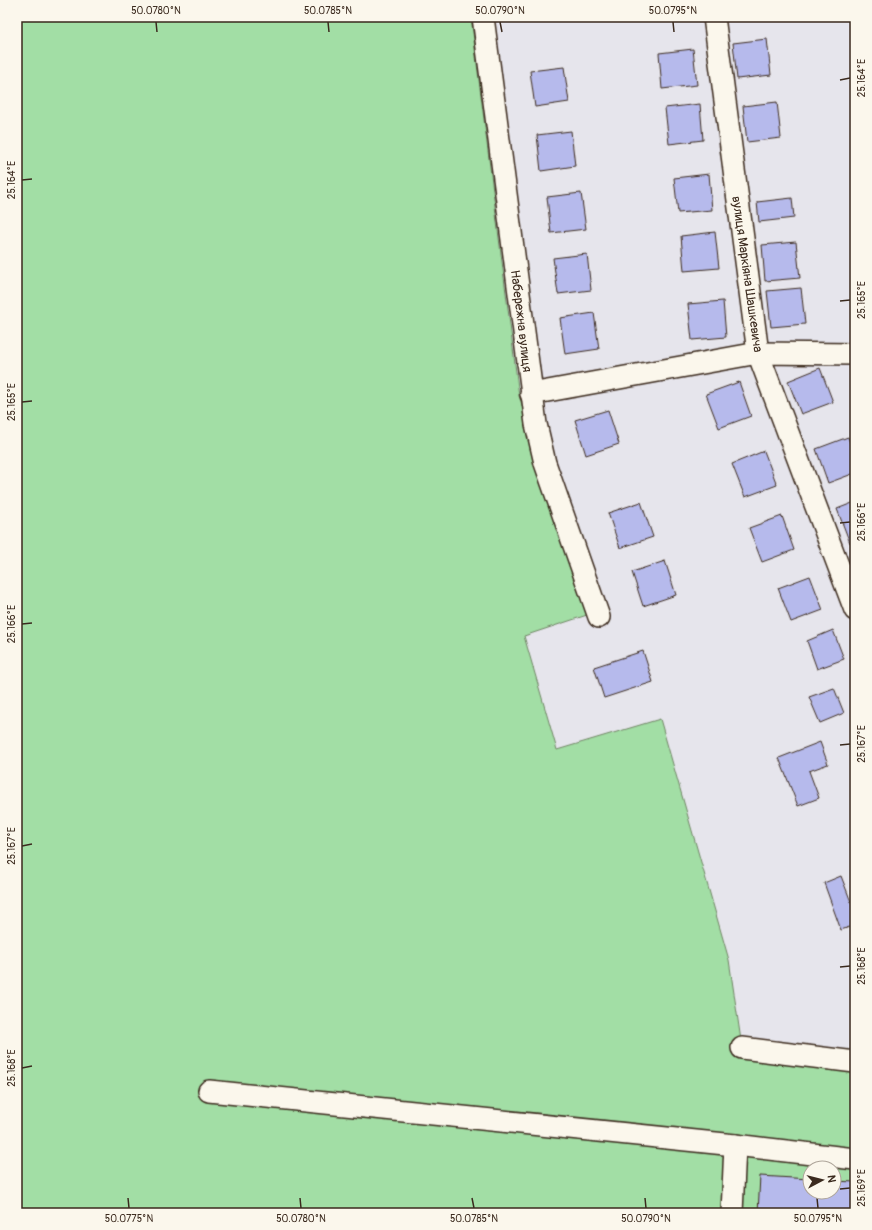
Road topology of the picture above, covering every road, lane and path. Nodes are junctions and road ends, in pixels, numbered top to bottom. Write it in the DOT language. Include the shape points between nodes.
graph roads {
  1 [pos="483,17"];
  2 [pos="714,17"];
  3 [pos="758,353"];
  4 [pos="855,354"];
  5 [pos="531,394"];
  6 [pos="855,610"];
  7 [pos="598,617"];
  8 [pos="742,1048"];
  9 [pos="855,1062"];
  10 [pos="209,1091"];
  11 [pos="736,1145"];
  12 [pos="855,1159"];
  13 [pos="732,1213"];
  1 -- 5 [label="street, Набережна вулиця"];
  2 -- 3 [label="street, вулиця Маркіяна Шашкевича"];
  3 -- 4 [label="street"];
  3 -- 5 [label="street"];
  3 -- 6 [label="street, вулиця Маркіяна Шашкевича"];
  5 -- 7 [label="street, Набережна вулиця" via="546,462"];
  8 -- 9 [label="street"];
  10 -- 11 [label="street"];
  11 -- 12 [label="street"];
  11 -- 13 [label="street"];
}
